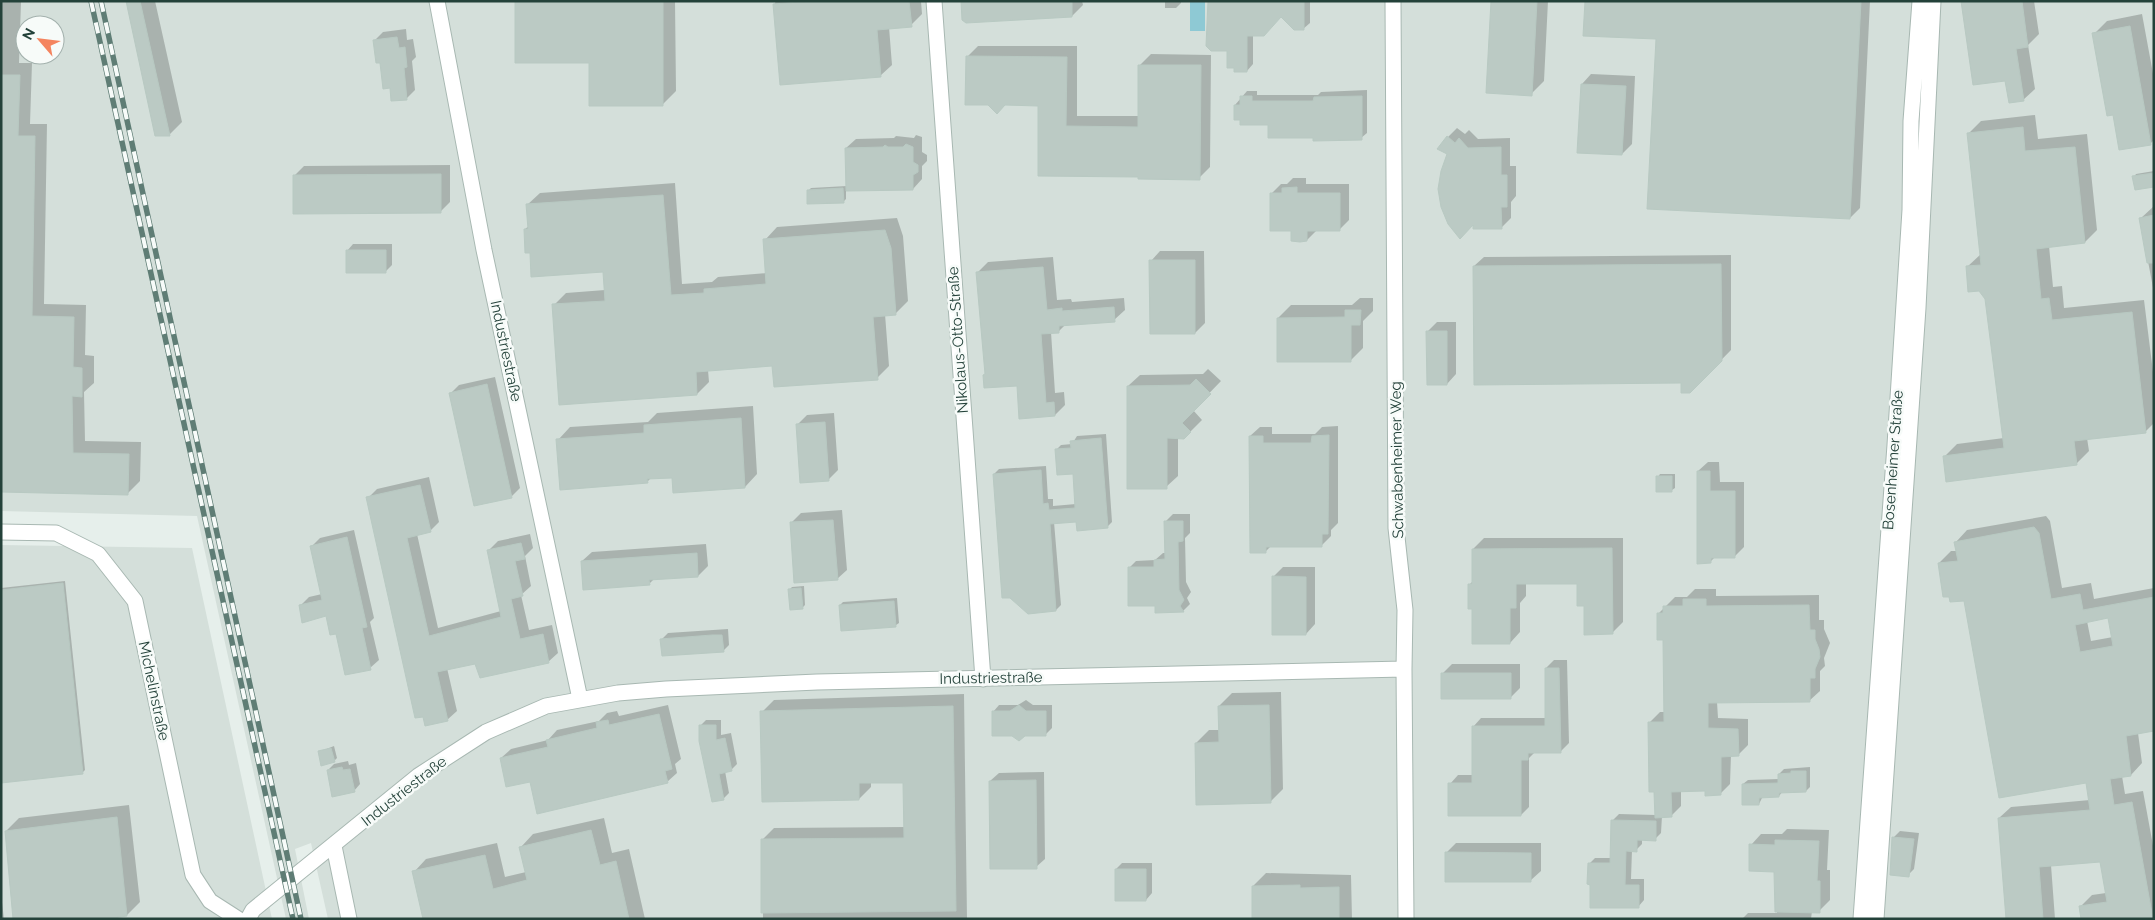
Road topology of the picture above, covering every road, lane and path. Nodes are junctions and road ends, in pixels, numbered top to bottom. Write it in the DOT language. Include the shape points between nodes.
graph roads {
  1 [pos="436,1"];
  2 [pos="934,1"];
  3 [pos="1393,1"];
  4 [pos="1920,1"];
  5 [pos="1933,1"];
  6 [pos="1,532"];
  7 [pos="1404,669"];
  8 [pos="983,678"];
  9 [pos="580,699"];
  10 [pos="334,846"];
  11 [pos="238,919"];
  12 [pos="248,919"];
  13 [pos="349,919"];
  14 [pos="1406,919"];
  15 [pos="1861,919"];
  16 [pos="1876,919"];
  1 -- 9 [label="street, Industriestraße" via="466,165"];
  2 -- 8 [label="street, Nikolaus-Otto-Straße"];
  3 -- 7 [label="street, Schwabenheimer Weg" via="1396,528 1405,610"];
  4 -- 15 [label="street, Bosenheimer Straße" via="1895,444"];
  5 -- 16 [label="street, Bosenheimer Straße" via="1918,308"];
  6 -- 11 [label="street, Michelinstraße" via="56,533 98,554 135,602 193,875 210,901"];
  7 -- 8 [label="street, Industriestraße"];
  7 -- 14 [label="street, Schwabenheimer Weg"];
  8 -- 9 [label="street, Industriestraße" via="666,689"];
  9 -- 10 [label="street, Industriestraße" via="546,706 486,732 418,776"];
  10 -- 12 [label="street, Industriestraße" via="253,910"];
  10 -- 13 [label="street"];
}
